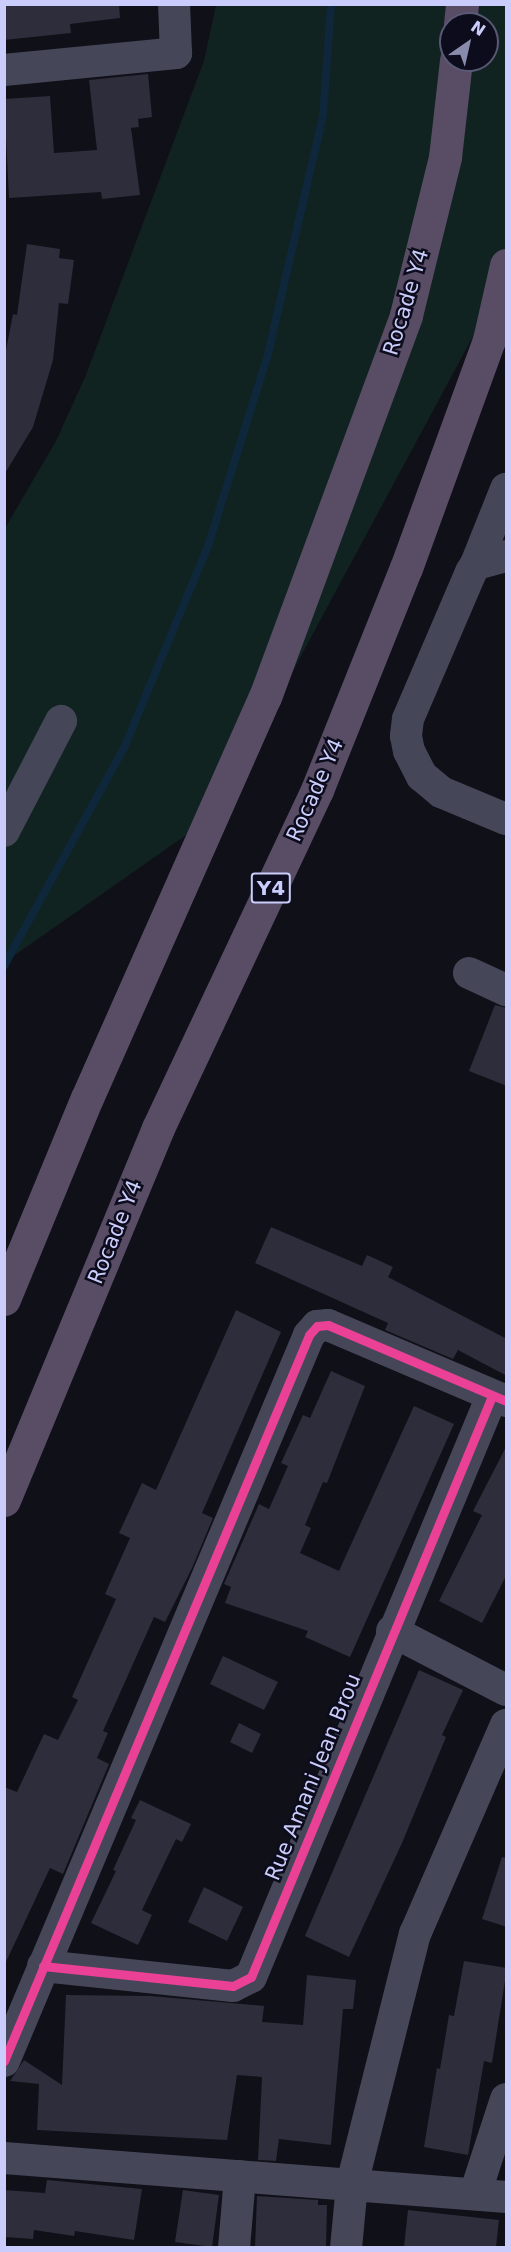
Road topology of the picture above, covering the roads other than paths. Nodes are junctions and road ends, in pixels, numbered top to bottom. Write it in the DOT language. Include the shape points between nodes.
graph roads {
  1 [pos="174,4"];
  2 [pos="4,69"];
  3 [pos="455,72"];
  4 [pos="507,265"];
  5 [pos="507,489"];
  6 [pos="507,556"];
  7 [pos="476,564"];
  8 [pos="61,721"];
  9 [pos="507,819"];
  10 [pos="4,831"];
  11 [pos="469,974"];
  12 [pos="507,990"];
  13 [pos="4,1299"];
  14 [pos="499,1399"];
  15 [pos="4,1500"];
  16 [pos="392,1631"];
  17 [pos="507,1690"];
  18 [pos="507,1725"];
  19 [pos="43,1966"];
  20 [pos="4,2061"];
  21 [pos="507,2099"];
  22 [pos="4,2158"];
  23 [pos="240,2176"];
  24 [pos="352,2184"];
  25 [pos="475,2194"];
  26 [pos="507,2196"];
  27 [pos="234,2247"];
  28 [pos="346,2247"];
  1 -- 2 [label="street" via="176,53"];
  3 -- 13 [label="highway, Rocade Y4" via="445,157 406,315 265,697 87,1098"];
  4 -- 15 [label="highway, Rocade Y4 / Y4" via="481,361 406,568 322,779 158,1128"];
  5 -- 7 [label="street"];
  6 -- 7 [label="street"];
  7 -- 9 [label="street" via="408,719 406,736 422,776 441,792"];
  8 -- 10 [label="street"];
  11 -- 12 [label="street"];
  14 -- 16 [label="street, Rue Amani Jean Brou"];
  14 -- 19 [label="street" via="328,1324 317,1326 309,1335"];
  16 -- 17 [label="street"];
  16 -- 19 [label="street, Rue Amani Jean Brou" via="252,1977 233,1986"];
  18 -- 24 [label="street" via="415,1934"];
  19 -- 20 [label="street"];
  21 -- 25 [label="street"];
  22 -- 23 [label="street"];
  23 -- 24 [label="street"];
  23 -- 27 [label="street"];
  24 -- 25 [label="street"];
  24 -- 28 [label="street"];
  25 -- 26 [label="street"];
}
